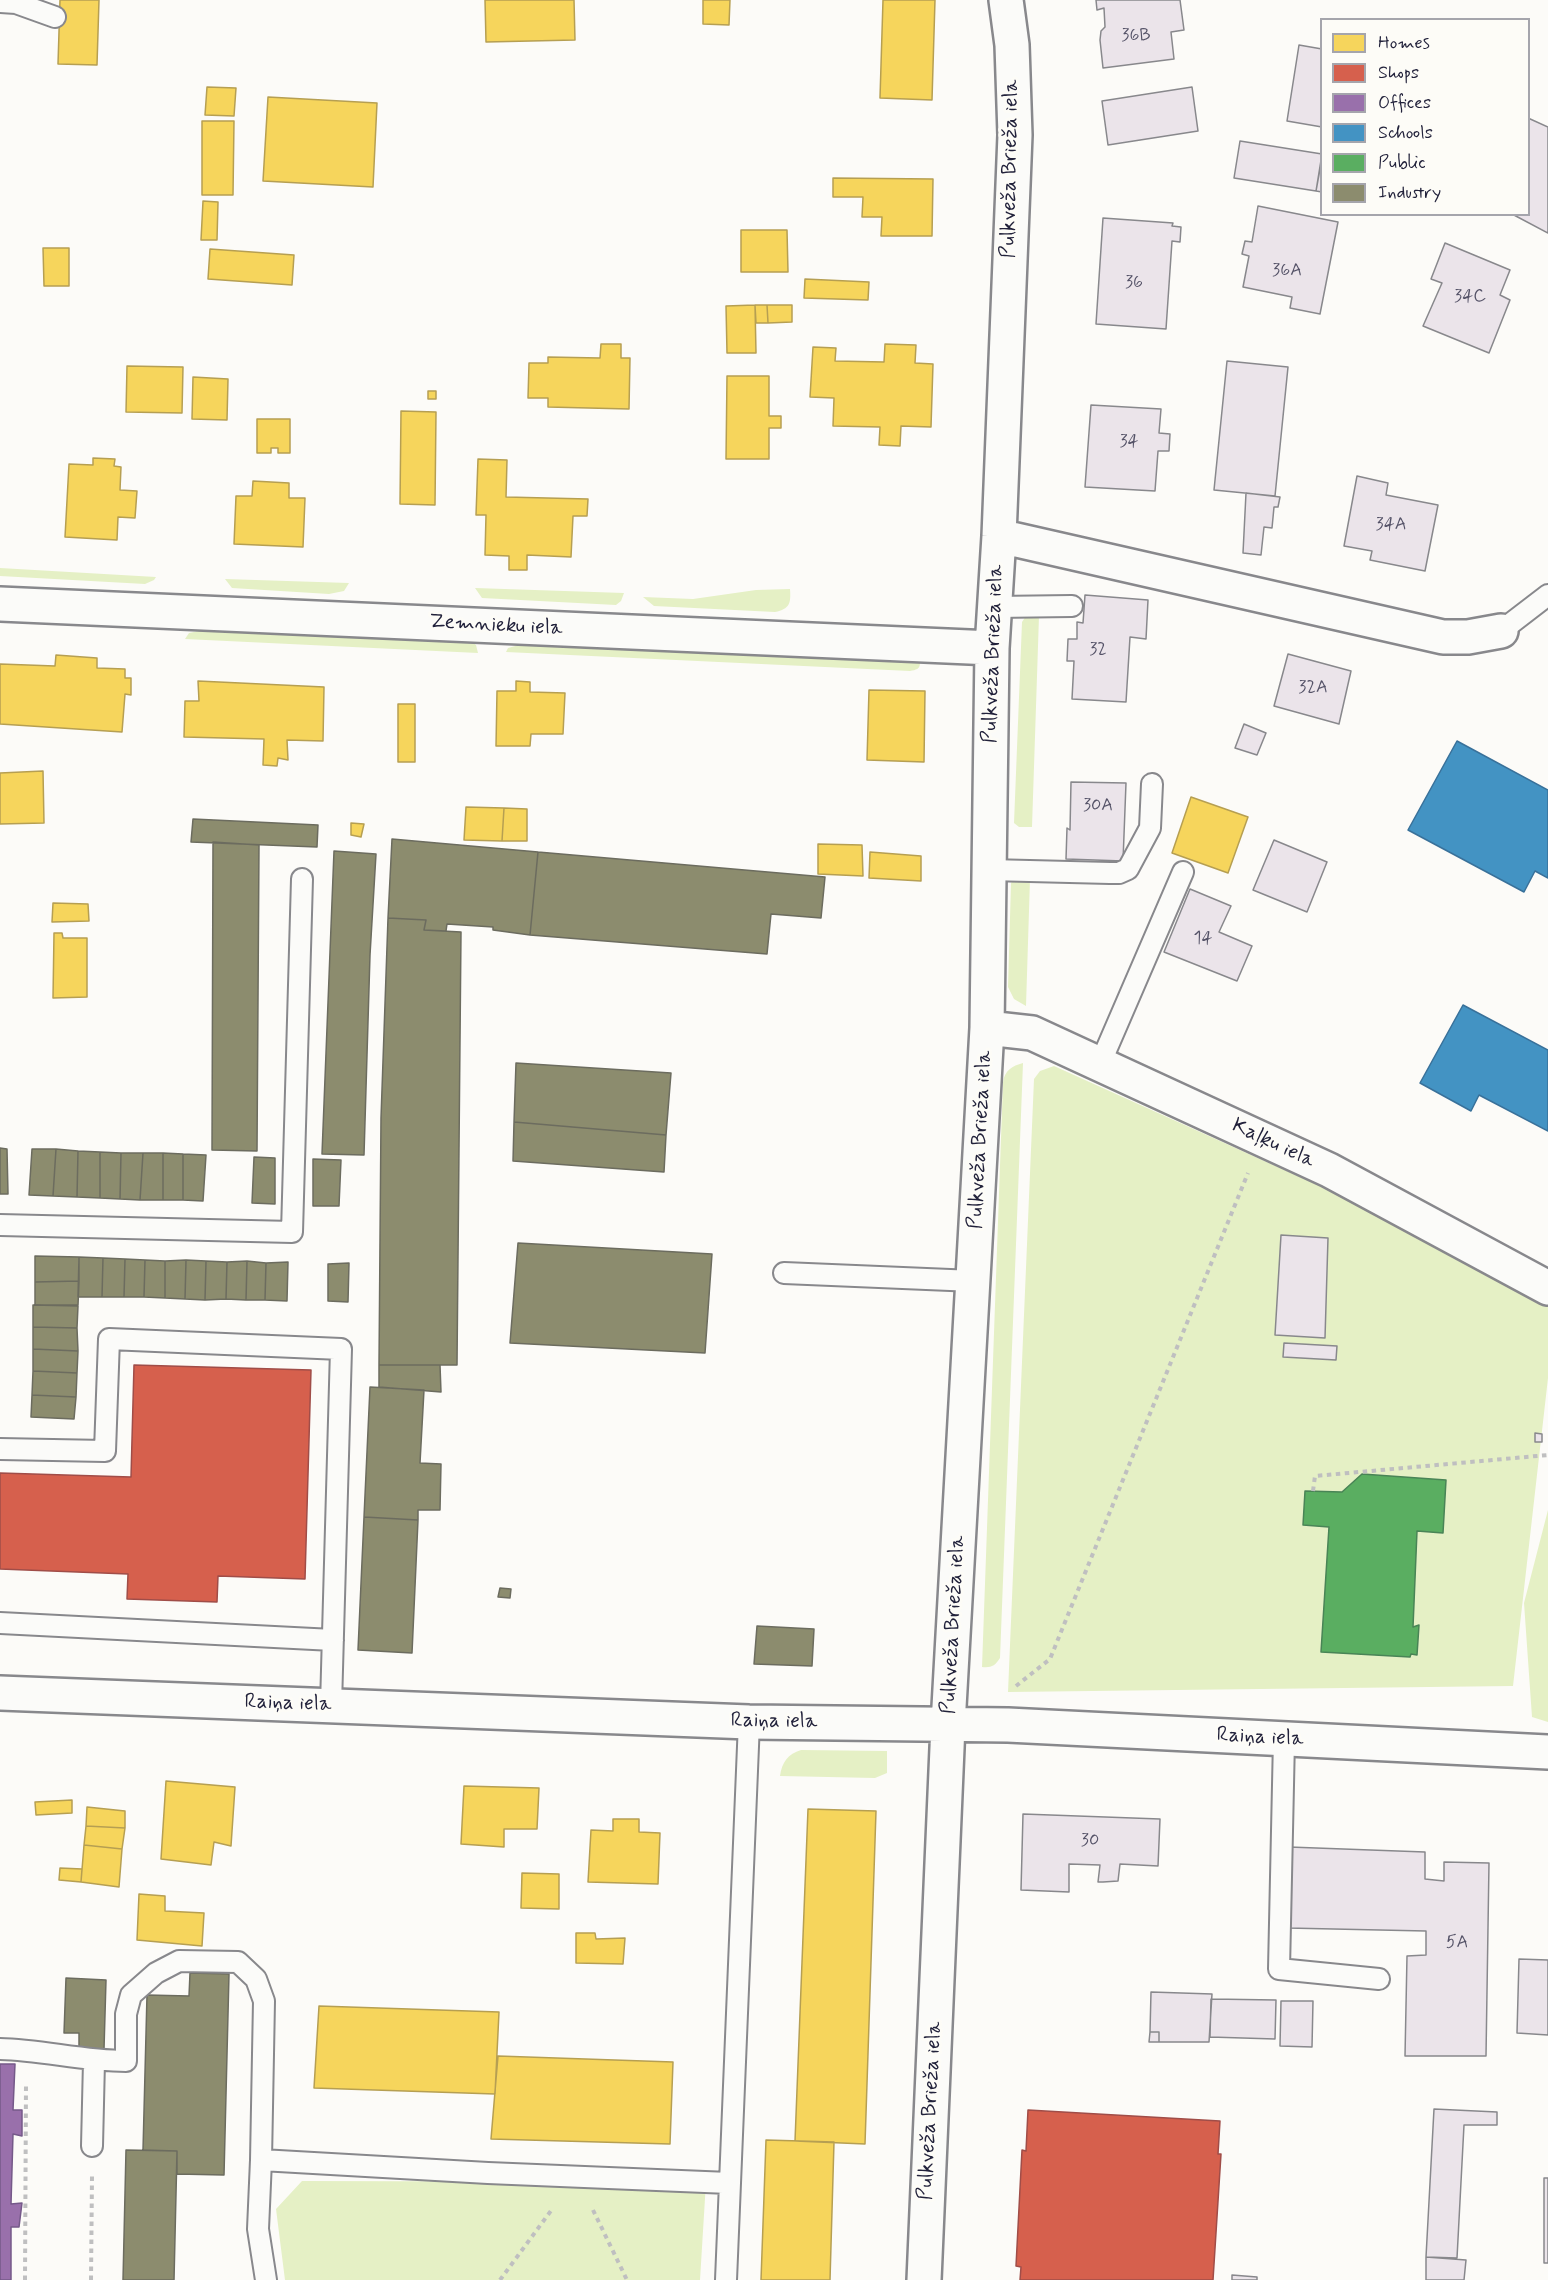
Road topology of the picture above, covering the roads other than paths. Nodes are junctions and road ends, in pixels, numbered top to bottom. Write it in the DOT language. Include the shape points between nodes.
graph roads {
  1 [pos="1006,0"];
  2 [pos="0,3"];
  3 [pos="56,17"];
  4 [pos="999,536"];
  5 [pos="1548,595"];
  6 [pos="0,604"];
  7 [pos="1072,606"];
  8 [pos="995,607"];
  9 [pos="1501,632"];
  10 [pos="992,648"];
  11 [pos="1152,784"];
  12 [pos="989,870"];
  13 [pos="1184,872"];
  14 [pos="302,879"];
  15 [pos="987,1028"];
  16 [pos="1100,1064"];
  17 [pos="0,1226"];
  18 [pos="784,1273"];
  19 [pos="974,1281"];
  20 [pos="1548,1288"];
  21 [pos="0,1449"];
  22 [pos="0,1623"];
  23 [pos="333,1640"];
  24 [pos="0,1693"];
  25 [pos="331,1705"];
  26 [pos="749,1722"];
  27 [pos="948,1725"];
  28 [pos="1284,1739"];
  29 [pos="1548,1752"];
  30 [pos="1379,1979"];
  31 [pos="0,2049"];
  32 [pos="94,2061"];
  33 [pos="92,2146"];
  34 [pos="261,2160"];
  35 [pos="729,2183"];
  36 [pos="266,2280"];
  37 [pos="726,2280"];
  38 [pos="924,2280"];
  1 -- 4 [label="street, Pulkveža Brieža iela" via="1015,135"];
  2 -- 3 [label="lane" via="16,3"];
  4 -- 8 [label="street, Pulkveža Brieža iela"];
  4 -- 9 [label="street" via="1443,637 1468,638"];
  5 -- 9 [label="lane"];
  6 -- 10 [label="street, Zemnieku iela"];
  7 -- 8 [label="lane"];
  8 -- 10 [label="street, Pulkveža Brieža iela"];
  10 -- 12 [label="street, Pulkveža Brieža iela"];
  11 -- 12 [label="lane" via="1150,828 1128,869 1119,873"];
  12 -- 15 [label="street, Pulkveža Brieža iela"];
  13 -- 16 [label="lane"];
  14 -- 17 [label="lane" via="292,1232"];
  15 -- 16 [label="street, Kaļķu iela" via="1032,1033"];
  15 -- 19 [label="street, Pulkveža Brieža iela"];
  16 -- 20 [label="street, Kaļķu iela" via="1329,1170"];
  18 -- 19 [label="lane"];
  19 -- 27 [label="street, Pulkveža Brieža iela"];
  21 -- 23 [label="lane" via="105,1450 109,1339 341,1349"];
  22 -- 23 [label="lane"];
  23 -- 25 [label="lane"];
  24 -- 25 [label="street, Raiņa iela"];
  25 -- 26 [label="street, Raiņa iela"];
  26 -- 27 [label="street, Raiņa iela"];
  26 -- 35 [label="lane"];
  27 -- 28 [label="street, Raiņa iela"];
  27 -- 38 [label="street, Pulkveža Brieža iela"];
  28 -- 29 [label="street, Raiņa iela"];
  28 -- 30 [label="lane" via="1279,1969"];
  31 -- 32 [label="lane"];
  32 -- 33 [label="lane"];
  32 -- 34 [label="lane" via="126,2061 126,2014 131,1995 156,1973 179,1960 238,1962 256,1979 264,2001"];
  34 -- 35 [label="lane"];
  34 -- 36 [label="lane" via="258,2229"];
  35 -- 37 [label="lane"];
}
